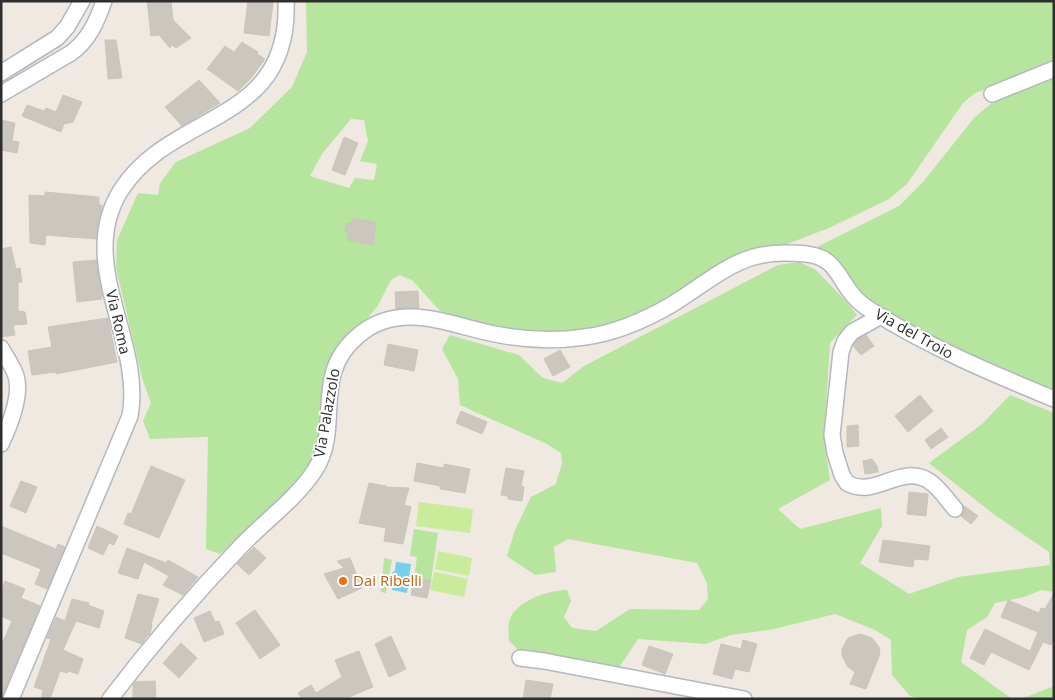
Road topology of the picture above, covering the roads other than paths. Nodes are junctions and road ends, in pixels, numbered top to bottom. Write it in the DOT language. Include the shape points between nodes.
graph roads {
  1 [pos="82,1"];
  2 [pos="104,1"];
  3 [pos="286,1"];
  4 [pos="1054,69"];
  5 [pos="1,73"];
  6 [pos="1,94"];
  7 [pos="992,94"];
  8 [pos="790,252"];
  9 [pos="881,316"];
  10 [pos="1,348"];
  11 [pos="1054,399"];
  12 [pos="1,444"];
  13 [pos="956,509"];
  14 [pos="520,658"];
  15 [pos="11,699"];
  16 [pos="110,699"];
  17 [pos="744,699"];
  1 -- 5 [label="street" via="57,38"];
  2 -- 6 [label="street" via="80,46"];
  3 -- 15 [label="street, Via Roma" via="283,42 260,85 236,105 147,161 122,188 110,210 105,264 128,370 130,416"];
  4 -- 7 [label="street"];
  8 -- 9 [label="street, Via del Troio" via="815,255 828,261 850,292"];
  8 -- 16 [label="street, Via Palazzolo" via="764,254 739,261 657,312 590,336 512,337 417,316 389,319 364,331 341,353 335,367 326,438 316,469 199,590"];
  9 -- 11 [label="street, Via del Troio" via="966,362"];
  9 -- 13 [label="street" via="852,332 843,346 832,426 833,444 842,475 847,483 860,487 882,484 906,475 920,476 934,485"];
  10 -- 12 [label="street" via="13,369 17,385 12,416"];
  14 -- 17 [label="street"];
}
